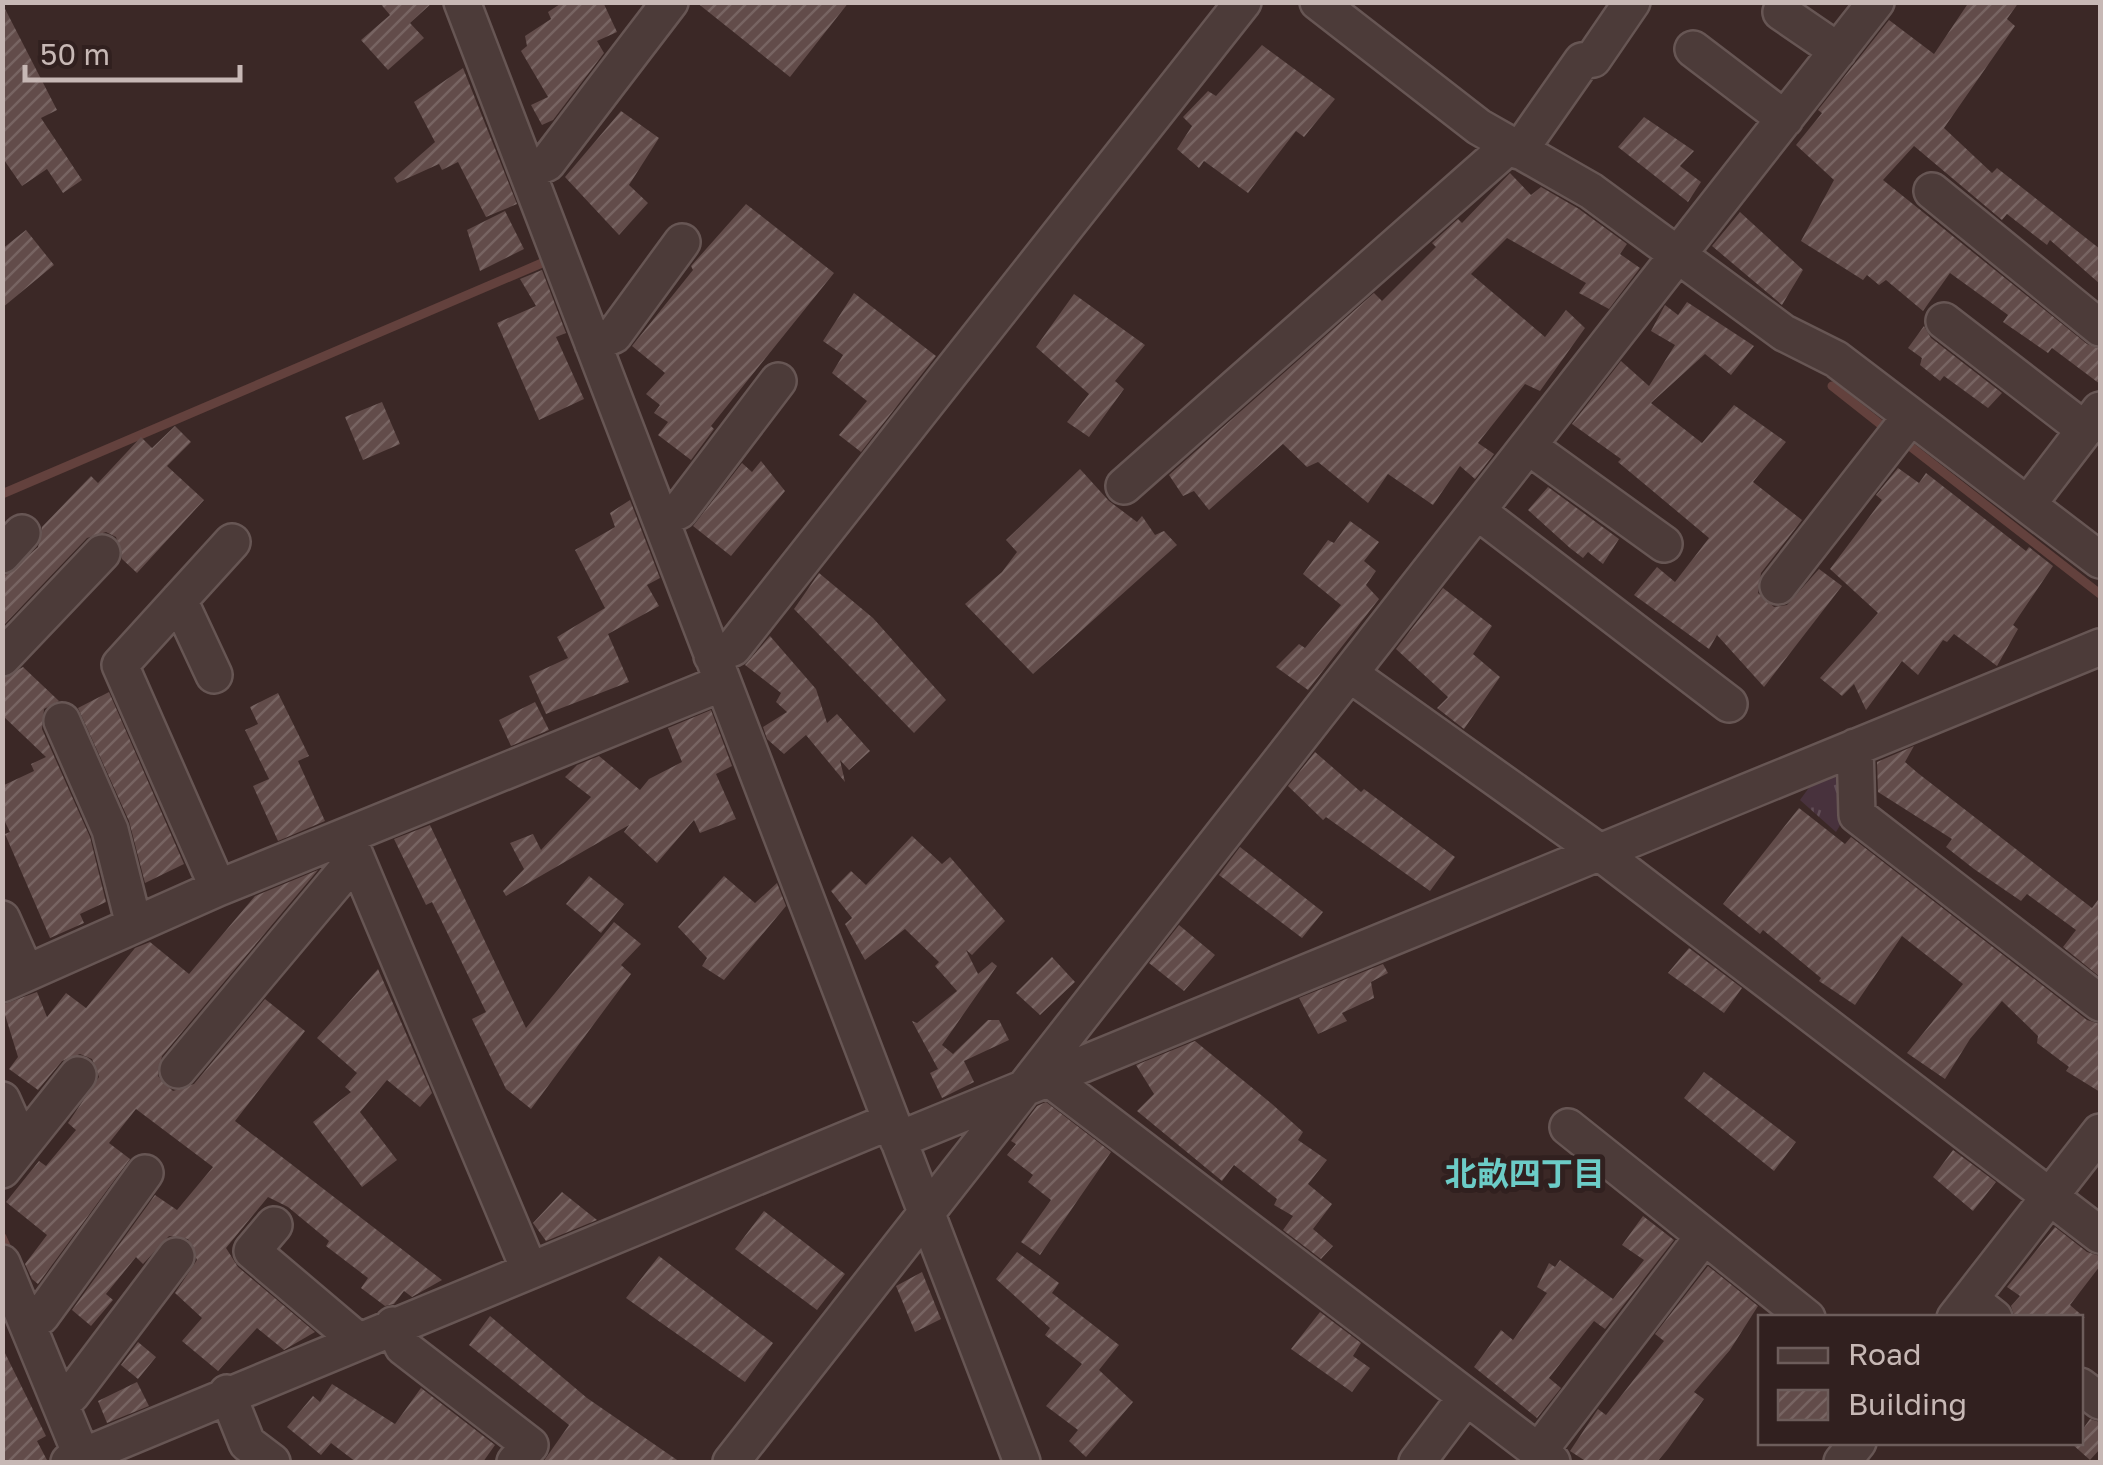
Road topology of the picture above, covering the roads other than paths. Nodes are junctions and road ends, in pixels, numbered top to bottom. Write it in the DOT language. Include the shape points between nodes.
graph roads {
  1 [pos="462,2"];
  2 [pos="670,2"];
  3 [pos="1243,2"];
  4 [pos="1318,2"];
  5 [pos="1632,2"];
  6 [pos="1876,2"];
  7 [pos="1781,12"];
  8 [pos="1693,49"];
  9 [pos="1838,51"];
  10 [pos="1785,119"];
  11 [pos="1514,148"];
  12 [pos="537,168"];
  13 [pos="1932,191"];
  14 [pos="682,242"];
  15 [pos="1678,255"];
  16 [pos="1944,320"];
  17 [pos="2100,328"];
  18 [pos="604,340"];
  19 [pos="778,381"];
  20 [pos="1911,416"];
  21 [pos="2093,420"];
  22 [pos="1528,446"];
  23 [pos="1124,486"];
  24 [pos="2028,504"];
  25 [pos="1478,511"];
  26 [pos="669,514"];
  27 [pos="232,542"];
  28 [pos="1664,544"];
  29 [pos="102,553"];
  30 [pos="2100,560"];
  31 [pos="1778,586"];
  32 [pos="179,600"];
  33 [pos="2100,647"];
  34 [pos="2,658"];
  35 [pos="722,660"];
  36 [pos="1350,674"];
  37 [pos="214,676"];
  38 [pos="1730,704"];
  39 [pos="62,721"];
  40 [pos="1856,747"];
  41 [pos="1591,846"];
  42 [pos="352,847"];
  43 [pos="218,888"];
  44 [pos="2,919"];
  45 [pos="134,925"];
  46 [pos="14,979"];
  47 [pos="2100,1003"];
  48 [pos="178,1070"];
  49 [pos="78,1076"];
  50 [pos="1037,1080"];
  51 [pos="2,1100"];
  52 [pos="1568,1127"];
  53 [pos="894,1130"];
  54 [pos="2100,1132"];
  55 [pos="12,1157"];
  56 [pos="146,1173"];
  57 [pos="2050,1195"];
  58 [pos="926,1214"];
  59 [pos="274,1224"];
  60 [pos="2100,1235"];
  61 [pos="1704,1236"];
  62 [pos="176,1256"];
  63 [pos="2,1263"];
  64 [pos="529,1269"];
  65 [pos="1973,1311"];
  66 [pos="1803,1315"];
  67 [pos="34,1319"];
  68 [pos="396,1332"];
  69 [pos="357,1340"];
  70 [pos="1466,1397"];
  71 [pos="64,1398"];
  72 [pos="230,1401"];
  73 [pos="1544,1457"];
  74 [pos="75,1460"];
  75 [pos="272,1462"];
  76 [pos="515,1462"];
  77 [pos="731,1462"];
  78 [pos="1022,1462"];
  79 [pos="1417,1462"];
  1 -- 12 [label="street"];
  2 -- 12 [label="street"];
  3 -- 35 [label="street"];
  4 -- 11 [label="street"];
  5 -- 11 [label="street" via="1593,59 1582,61"];
  6 -- 9 [label="street"];
  7 -- 9 [label="street"];
  8 -- 10 [label="street"];
  9 -- 10 [label="street"];
  10 -- 15 [label="street"];
  11 -- 15 [label="street" via="1591,191"];
  11 -- 23 [label="street"];
  12 -- 18 [label="street"];
  13 -- 17 [label="street"];
  14 -- 18 [label="street"];
  15 -- 20 [label="street"];
  15 -- 22 [label="street"];
  16 -- 21 [label="street"];
  18 -- 26 [label="street"];
  19 -- 26 [label="street"];
  20 -- 24 [label="street"];
  20 -- 31 [label="street"];
  21 -- 24 [label="street"];
  22 -- 25 [label="street"];
  22 -- 28 [label="street"];
  24 -- 30 [label="street"];
  25 -- 36 [label="street"];
  25 -- 38 [label="street"];
  26 -- 35 [label="street"];
  27 -- 32 [label="street"];
  29 -- 34 [label="street"];
  32 -- 37 [label="street"];
  32 -- 43 [label="street" via="120,665"];
  33 -- 40 [label="street"];
  35 -- 42 [label="street"];
  35 -- 53 [label="street" via="801,861"];
  36 -- 41 [label="street"];
  36 -- 50 [label="street"];
  39 -- 45 [label="street" via="110,830"];
  40 -- 41 [label="street"];
  40 -- 47 [label="street" via="1857,815"];
  41 -- 50 [label="street"];
  41 -- 57 [label="street"];
  42 -- 43 [label="street"];
  42 -- 48 [label="street"];
  42 -- 64 [label="street"];
  43 -- 45 [label="street"];
  44 -- 46 [label="street"];
  45 -- 46 [label="street"];
  49 -- 55 [label="street"];
  50 -- 53 [label="street"];
  50 -- 58 [label="street"];
  50 -- 70 [label="street"];
  51 -- 55 [label="street"];
  52 -- 61 [label="street"];
  53 -- 58 [label="street"];
  53 -- 64 [label="street"];
  54 -- 57 [label="street"];
  56 -- 67 [label="street"];
  57 -- 60 [label="street"];
  57 -- 65 [label="street"];
  58 -- 77 [label="street"];
  58 -- 78 [label="street"];
  59 -- 69 [label="street" via="252,1251"];
  61 -- 66 [label="street"];
  61 -- 73 [label="street"];
  62 -- 71 [label="street"];
  63 -- 67 [label="street"];
  64 -- 68 [label="street"];
  67 -- 71 [label="street"];
  68 -- 69 [label="street"];
  68 -- 76 [label="street" via="530,1445"];
  69 -- 72 [label="street"];
  70 -- 73 [label="street"];
  70 -- 79 [label="street"];
  71 -- 74 [label="street"];
  72 -- 74 [label="street"];
  72 -- 75 [label="street" via="247,1444"];
}
